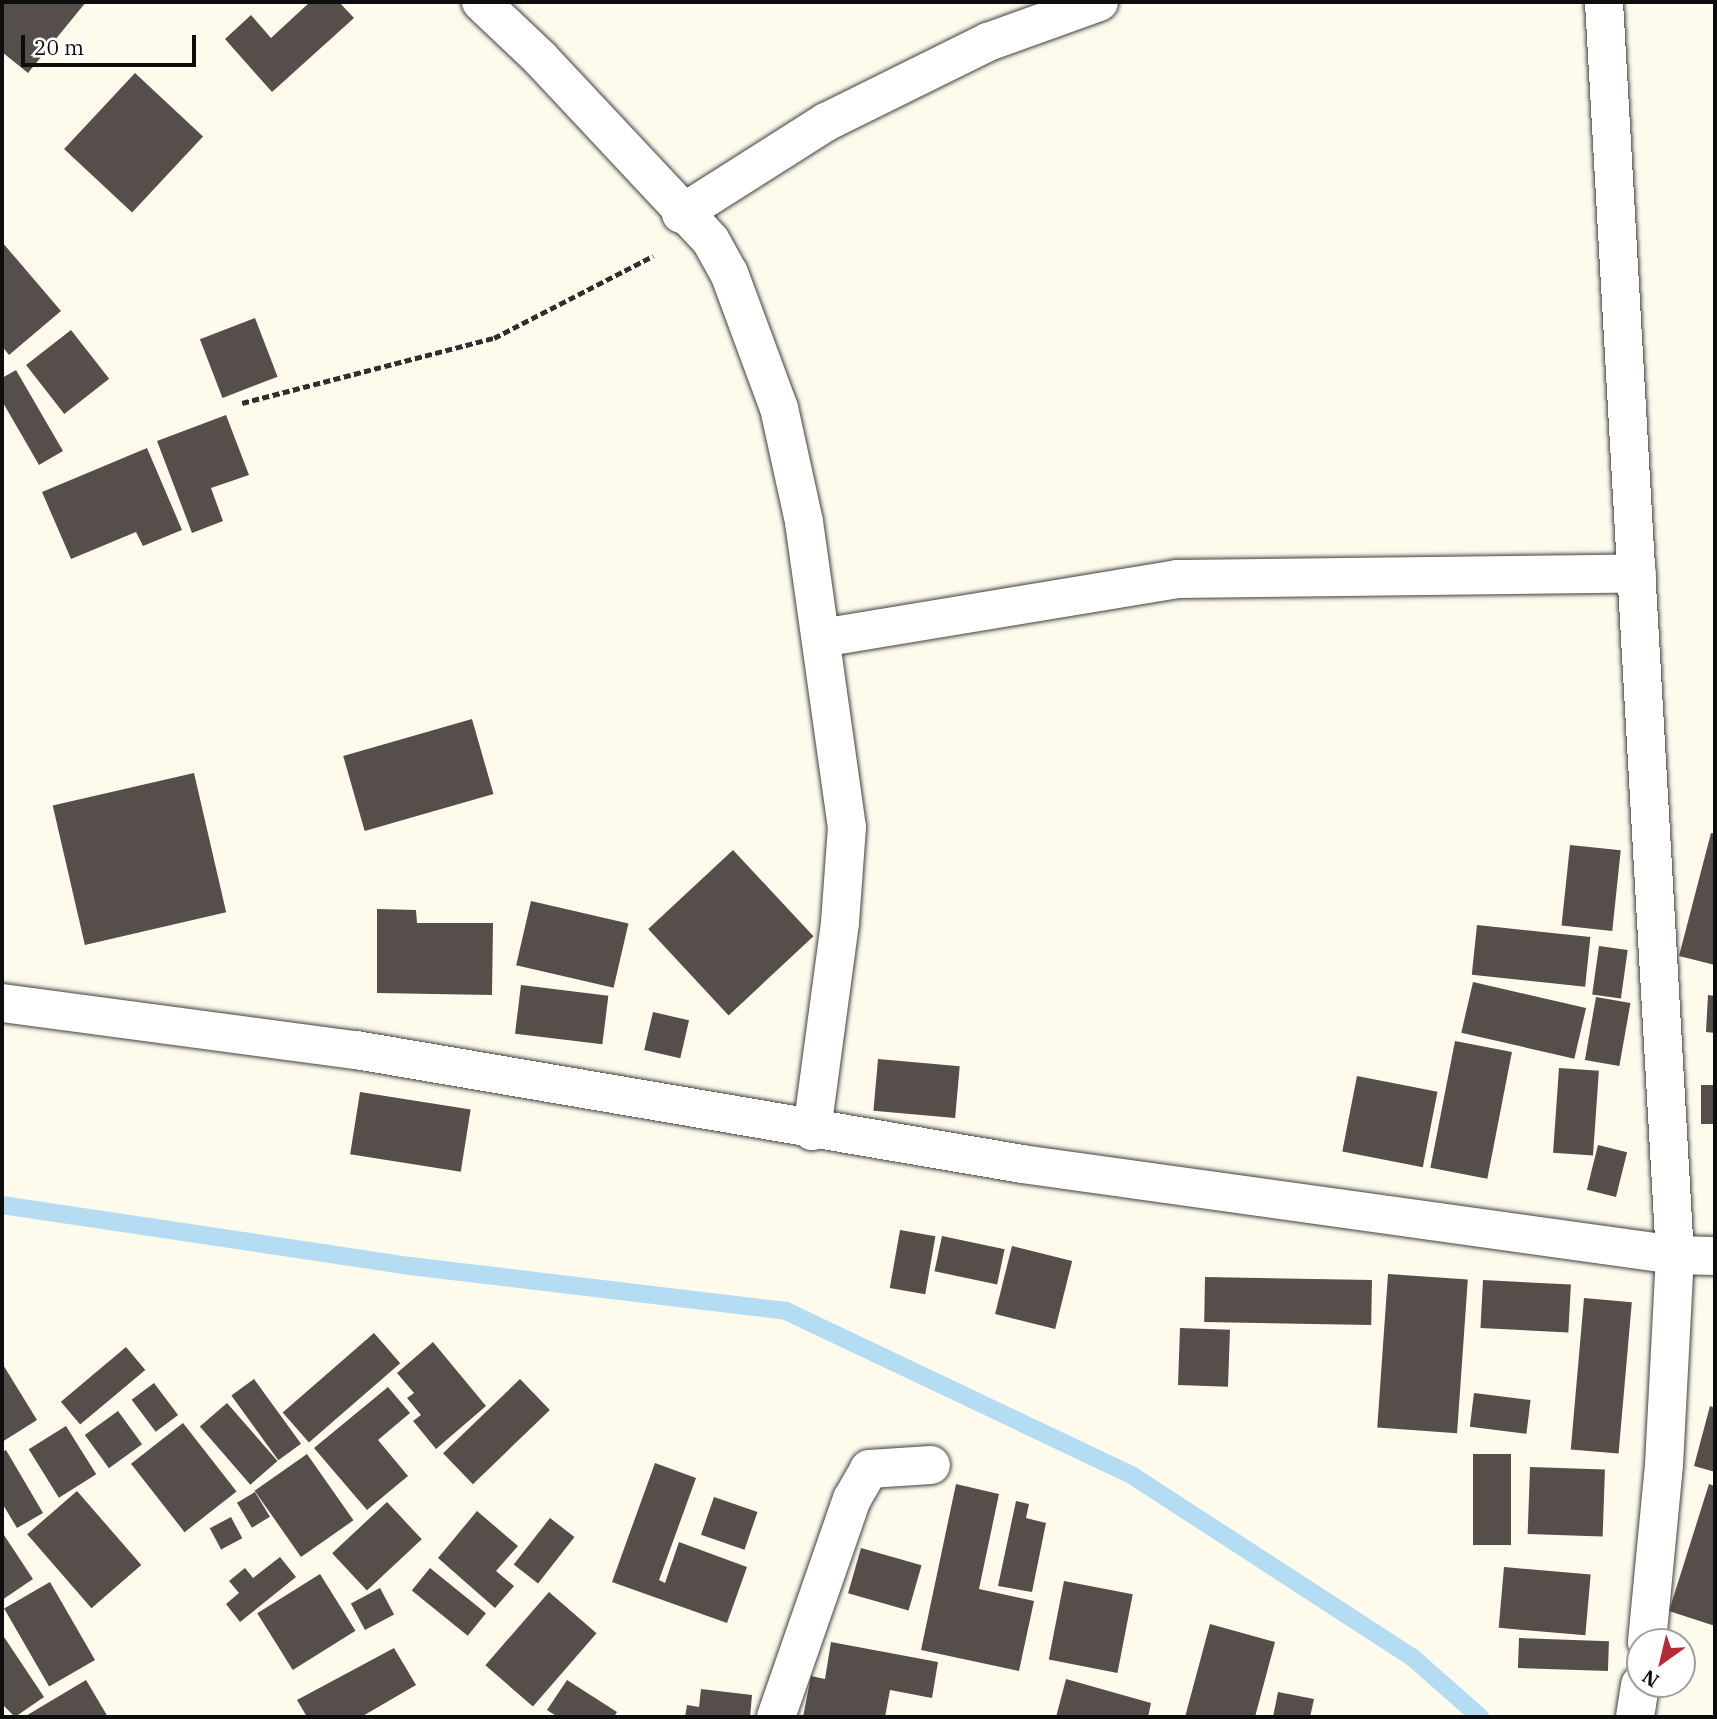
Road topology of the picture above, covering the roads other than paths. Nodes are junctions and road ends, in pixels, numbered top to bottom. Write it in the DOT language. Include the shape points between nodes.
graph roads {
  1 [pos="481,2"];
  2 [pos="1099,2"];
  3 [pos="1604,2"];
  4 [pos="691,222"];
  5 [pos="1637,573"];
  6 [pos="822,638"];
  7 [pos="2,1003"];
  8 [pos="813,1131"];
  9 [pos="1675,1255"];
  10 [pos="1715,1256"];
  11 [pos="931,1465"];
  12 [pos="1648,1628"];
  13 [pos="1638,1698"];
  14 [pos="776,1717"];
  15 [pos="1635,1717"];
  1 -- 4 [label="street" via="540,58"];
  2 -- 4 [label="street" via="988,42 826,121"];
  3 -- 5 [label="street"];
  4 -- 6 [label="street" via="729,273 779,408 793,458"];
  5 -- 6 [label="street" via="1177,579"];
  5 -- 9 [label="street"];
  6 -- 8 [label="street" via="847,827 840,923"];
  7 -- 8 [label="street" via="356,1050"];
  8 -- 9 [label="street"];
  9 -- 10 [label="street"];
  9 -- 12 [label="street" via="1664,1465"];
  11 -- 14 [label="street" via="869,1469 852,1499"];
  13 -- 15 [label="street"];
}
